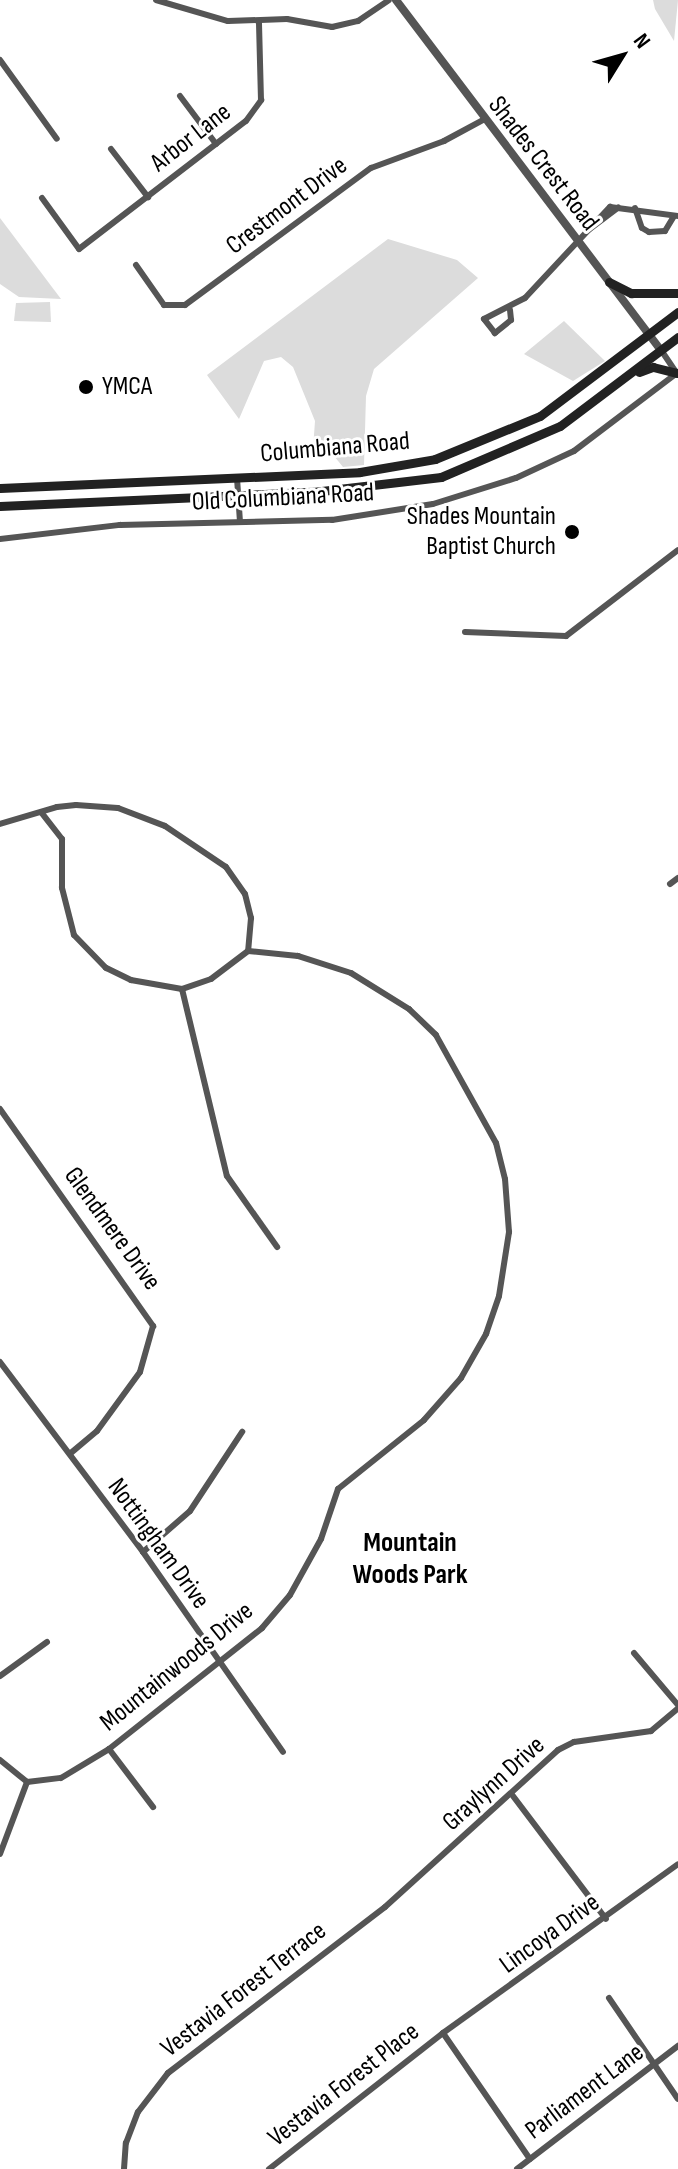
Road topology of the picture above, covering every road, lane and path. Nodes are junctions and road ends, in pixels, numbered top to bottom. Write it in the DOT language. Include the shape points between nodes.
graph roads {
  1 [pos="156,0"];
  2 [pos="389,0"];
  3 [pos="396,0"];
  4 [pos="259,22"];
  5 [pos="0,60"];
  6 [pos="180,96"];
  7 [pos="483,120"];
  8 [pos="57,139"];
  9 [pos="216,144"];
  10 [pos="111,149"];
  11 [pos="148,197"];
  12 [pos="42,198"];
  13 [pos="635,208"];
  14 [pos="676,216"];
  15 [pos="576,240"];
  16 [pos="136,265"];
  17 [pos="609,282"];
  18 [pos="678,293"];
  19 [pos="510,310"];
  20 [pos="678,312"];
  21 [pos="650,336"];
  22 [pos="678,337"];
  23 [pos="661,350"];
  24 [pos="631,374"];
  25 [pos="677,374"];
  26 [pos="582,389"];
  27 [pos="592,405"];
  28 [pos="457,453"];
  29 [pos="463,470"];
  30 [pos="237,478"];
  31 [pos="0,488"];
  32 [pos="239,495"];
  33 [pos="0,506"];
  34 [pos="240,522"];
  35 [pos="0,539"];
  36 [pos="678,550"];
  37 [pos="465,632"];
  38 [pos="41,812"];
  39 [pos="0,824"];
  40 [pos="678,878"];
  41 [pos="670,884"];
  42 [pos="248,951"];
  43 [pos="182,989"];
  44 [pos="0,1109"];
  45 [pos="277,1247"];
  46 [pos="0,1362"];
  47 [pos="242,1432"];
  48 [pos="71,1453"];
  49 [pos="143,1552"];
  50 [pos="47,1642"];
  51 [pos="634,1653"];
  52 [pos="219,1664"];
  53 [pos="0,1676"];
  54 [pos="678,1707"];
  55 [pos="109,1749"];
  56 [pos="283,1752"];
  57 [pos="0,1760"];
  58 [pos="27,1782"];
  59 [pos="513,1796"];
  60 [pos="153,1807"];
  61 [pos="0,1854"];
  62 [pos="678,1864"];
  63 [pos="429,1869"];
  64 [pos="606,1919"];
  65 [pos="609,1998"];
  66 [pos="443,2033"];
  67 [pos="678,2046"];
  68 [pos="654,2064"];
  69 [pos="678,2099"];
  70 [pos="530,2159"];
  71 [pos="124,2169"];
  72 [pos="269,2169"];
  73 [pos="517,2169"];
  1 -- 4 [label="street" via="228,21"];
  2 -- 4 [label="street" via="340,27 287,19"];
  3 -- 7 [label="street, Shades Crest Road"];
  4 -- 9 [label="street, Arbor Lane" via="261,100 254,114"];
  5 -- 8 [label="street"];
  6 -- 9 [label="street"];
  7 -- 15 [label="street, Shades Crest Road"];
  7 -- 16 [label="street, Crestmont Drive" via="371,168 185,305 164,305"];
  9 -- 11 [label="street, Arbor Lane"];
  10 -- 11 [label="street"];
  11 -- 12 [label="street, Arbor Lane" via="79,249"];
  13 -- 14 [label="street"];
  13 -- 14 [label="street" via="642,228 649,232 665,231"];
  13 -- 15 [label="street" via="610,207"];
  15 -- 17 [label="street, Shades Crest Road"];
  15 -- 19 [label="street"];
  17 -- 18 [label="main road" via="631,293"];
  17 -- 21 [label="street, Shades Crest Road"];
  19 -- 19 [label="street" via="511,320 495,333 484,319 497,309"];
  20 -- 21 [label="main road, Columbiana Road"];
  21 -- 23 [label="street, Shades Crest Road"];
  21 -- 26 [label="main road, Columbiana Road"];
  22 -- 23 [label="main road, Columbiana Road"];
  23 -- 24 [label="main road, Columbiana Road"];
  23 -- 25 [label="street"];
  24 -- 25 [label="main road" via="653,367"];
  24 -- 27 [label="main road, Columbiana Road"];
  25 -- 34 [label="street, Old Columbiana Road" via="574,451 516,478 433,504 365,517"];
  26 -- 27 [label="main road"];
  26 -- 28 [label="main road, Columbiana Road" via="511,432"];
  27 -- 29 [label="main road, Columbiana Road" via="542,436"];
  28 -- 29 [label="main road"];
  28 -- 30 [label="main road, Columbiana Road" via="389,470"];
  29 -- 32 [label="main road, Columbiana Road" via="392,486"];
  30 -- 31 [label="main road, Columbiana Road"];
  30 -- 32 [label="street"];
  32 -- 33 [label="main road, Columbiana Road"];
  32 -- 34 [label="street"];
  34 -- 35 [label="street, Old Columbiana Road" via="120,525"];
  36 -- 37 [label="street" via="566,636"];
  38 -- 39 [label="street"];
  38 -- 42 [label="street" via="76,805 118,808 195,842 226,867 245,894 251,918"];
  38 -- 43 [label="street" via="62,839 64,903 74,935 86,950 131,980"];
  40 -- 41 [label="street"];
  42 -- 43 [label="street" via="211,979"];
  42 -- 52 [label="street, Mountainwoods Drive" via="298,956 351,973 409,1009 436,1035 496,1143 509,1232 495,1309 461,1378 424,1420 338,1489 321,1539 290,1595 262,1628"];
  43 -- 45 [label="street" via="227,1176"];
  44 -- 48 [label="street, Glendmere Drive" via="153,1326 140,1372 97,1431"];
  46 -- 48 [label="street, Nottingham Drive"];
  47 -- 49 [label="street" via="190,1511"];
  48 -- 49 [label="street, Nottingham Drive"];
  49 -- 52 [label="street, Nottingham Drive"];
  50 -- 53 [label="street"];
  51 -- 54 [label="street"];
  52 -- 55 [label="street, Mountainwoods Drive"];
  52 -- 56 [label="street, Nottingham Drive"];
  54 -- 59 [label="street, Graylynn Drive" via="651,1731 574,1742 558,1750"];
  55 -- 58 [label="street, Mountainwoods Drive" via="61,1778"];
  55 -- 60 [label="street"];
  57 -- 58 [label="street"];
  58 -- 61 [label="street"];
  59 -- 63 [label="street, Graylynn Drive"];
  59 -- 64 [label="street"];
  62 -- 64 [label="street, Lincoya Drive"];
  63 -- 71 [label="street, Vestavia Forest Terrace" via="168,2073 138,2112 126,2143"];
  64 -- 66 [label="street, Lincoya Drive"];
  65 -- 68 [label="street"];
  66 -- 70 [label="street"];
  66 -- 72 [label="street, Vestavia Forest Place"];
  67 -- 68 [label="street, Parliament Lane"];
  68 -- 69 [label="street"];
  68 -- 70 [label="street, Parliament Lane"];
  70 -- 73 [label="street, Parliament Lane"];
}
